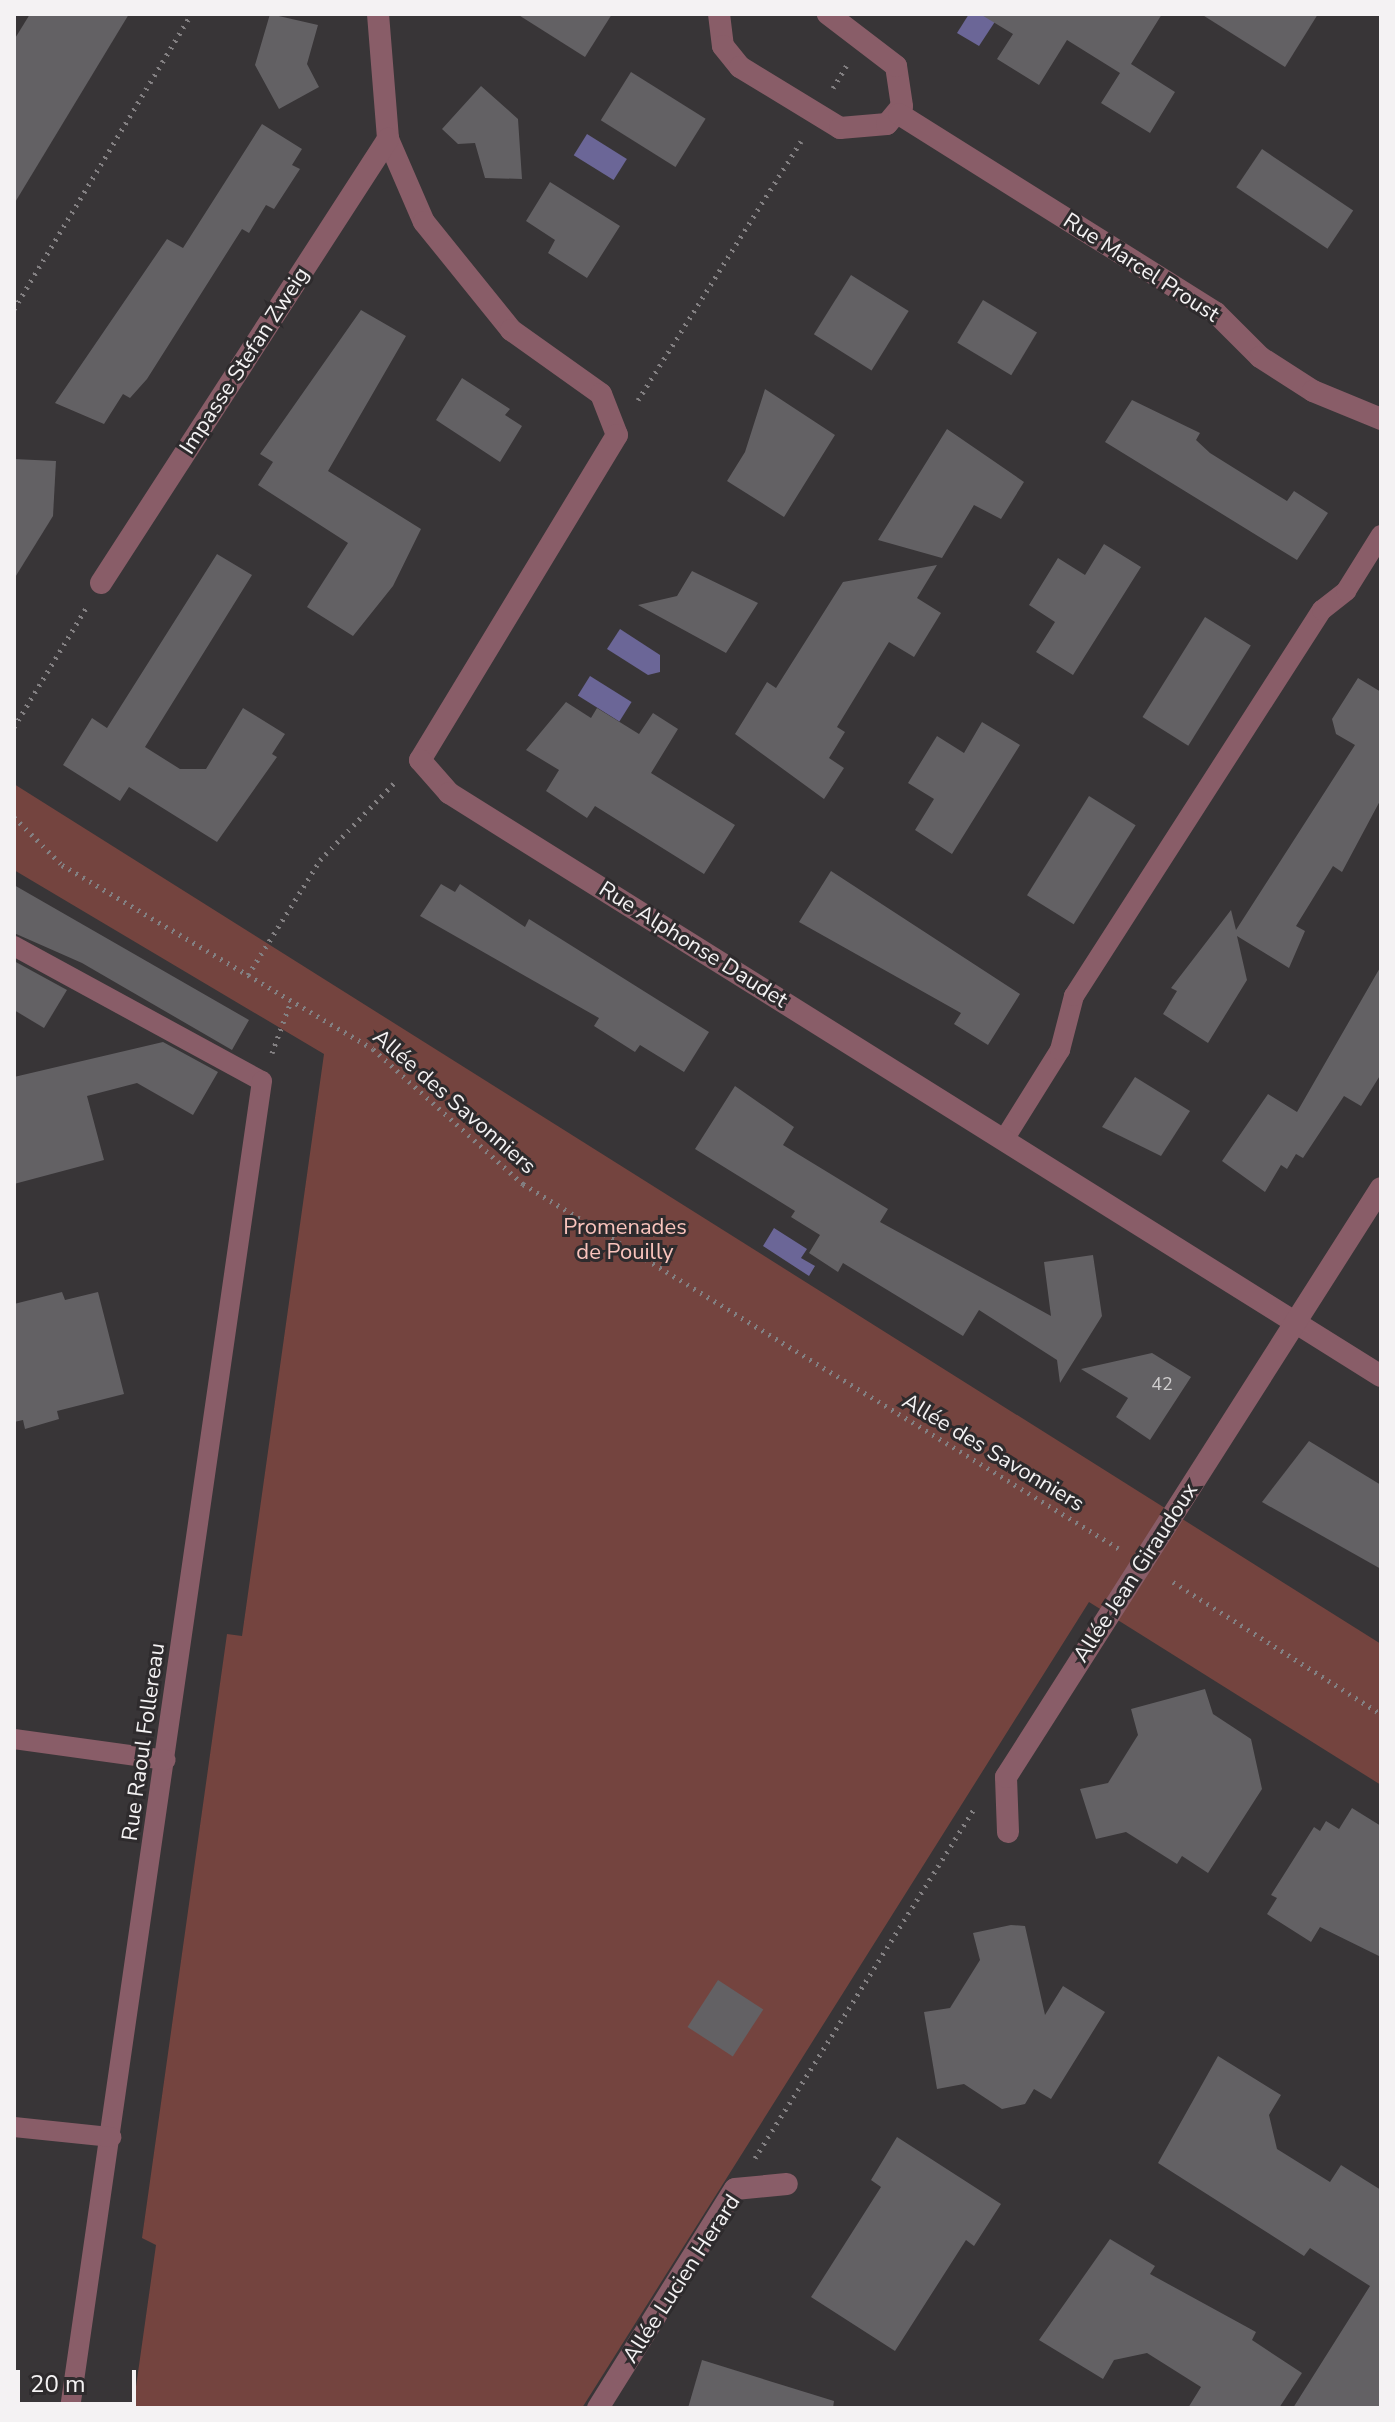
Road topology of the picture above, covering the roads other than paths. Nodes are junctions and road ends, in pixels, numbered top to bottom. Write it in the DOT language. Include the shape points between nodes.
graph roads {
  1 [pos="378,14"];
  2 [pos="719,14"];
  3 [pos="828,14"];
  4 [pos="899,114"];
  5 [pos="388,139"];
  6 [pos="1381,419"];
  7 [pos="1381,535"];
  8 [pos="101,583"];
  9 [pos="14,946"];
  10 [pos="1005,1138"];
  11 [pos="1381,1188"];
  12 [pos="1296,1323"];
  13 [pos="1381,1376"];
  14 [pos="14,1739"];
  15 [pos="166,1760"];
  16 [pos="1008,1832"];
  17 [pos="14,2127"];
  18 [pos="111,2137"];
  19 [pos="787,2184"];
  20 [pos="70,2408"];
  21 [pos="598,2408"];
  1 -- 5 [label="street"];
  2 -- 4 [label="street" via="731,59 817,115 856,130"];
  3 -- 4 [label="street" via="864,37 900,73"];
  4 -- 6 [label="street, Rue Marcel Proust" via="1216,313 1260,357 1313,391"];
  5 -- 8 [label="street, Impasse Stefan Zweig"];
  5 -- 10 [label="street, Rue Alphonse Daudet" via="402,183 464,280 511,330 601,394 617,435 420,760 449,793"];
  7 -- 10 [label="lane" via="1346,591 1322,610 1074,996 1060,1050"];
  9 -- 15 [label="lane, Rue Raoul Follereau" via="262,1081"];
  10 -- 12 [label="street, Rue Alphonse Daudet"];
  11 -- 12 [label="street, Allée Jean Giraudoux"];
  12 -- 13 [label="street, Rue Alphonse Daudet"];
  12 -- 16 [label="street, Allée Jean Giraudoux" via="1006,1777"];
  14 -- 15 [label="lane"];
  15 -- 18 [label="lane, Rue Raoul Follereau"];
  17 -- 18 [label="lane"];
  18 -- 20 [label="lane, Rue Raoul Follereau"];
  19 -- 21 [label="street, Allée Lucien Herard" via="735,2189"];
}
